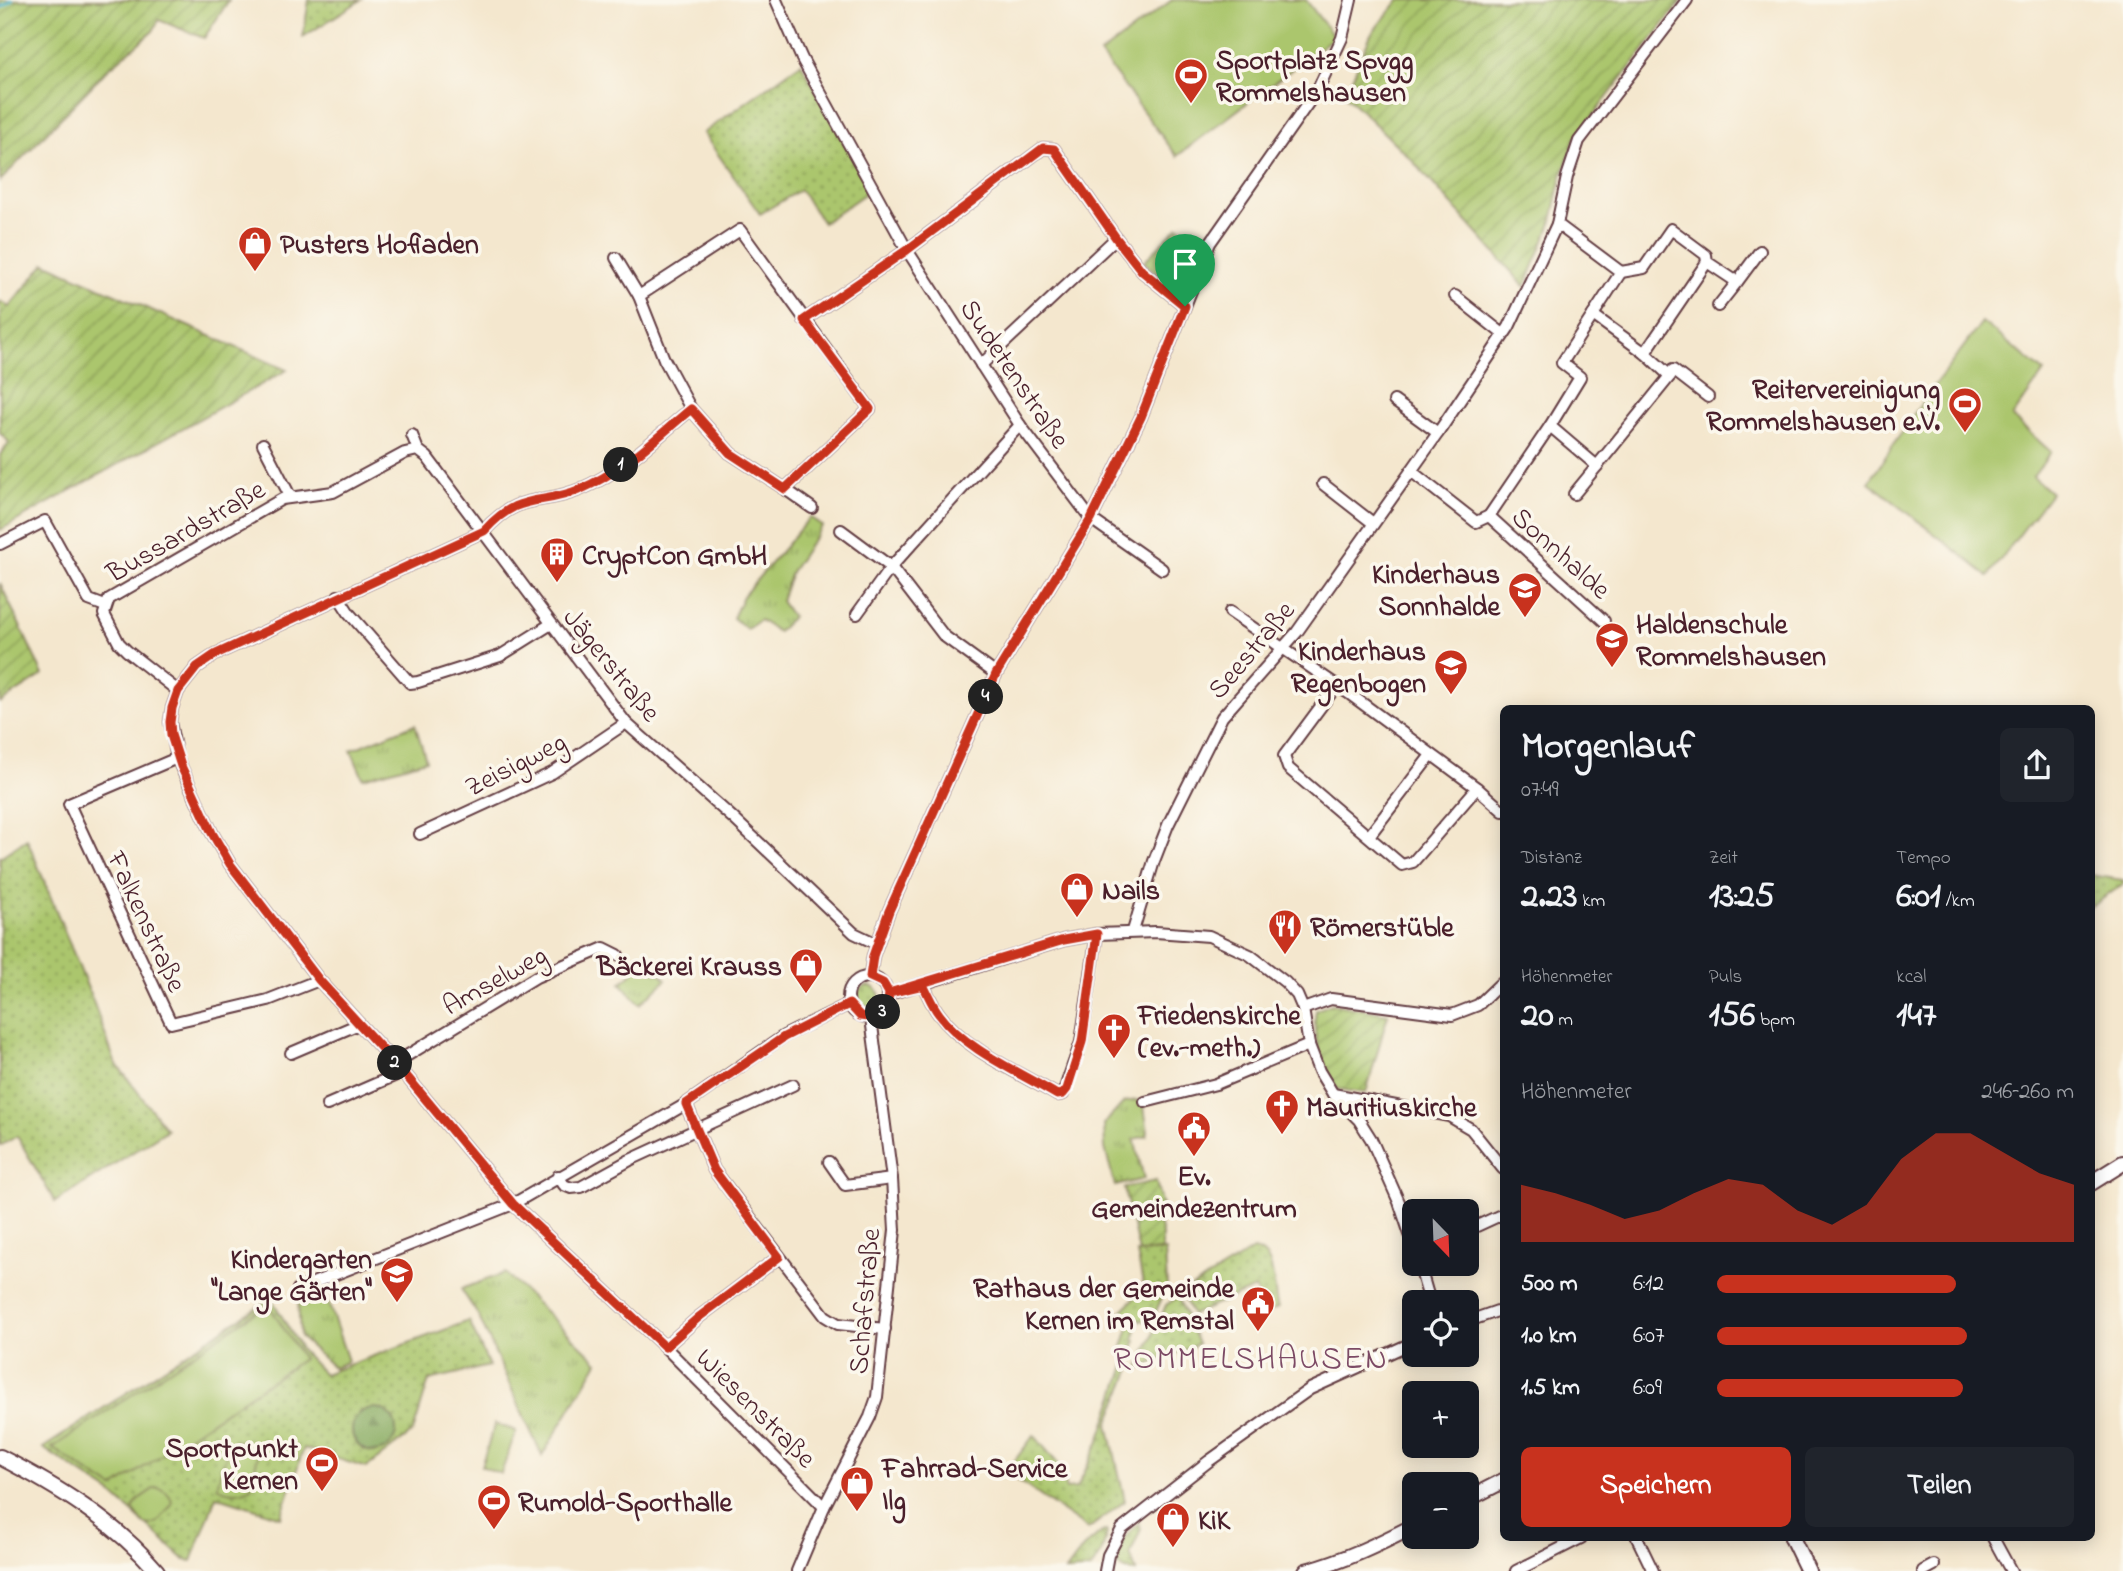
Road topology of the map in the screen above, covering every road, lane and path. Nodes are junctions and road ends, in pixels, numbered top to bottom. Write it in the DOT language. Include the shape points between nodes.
graph roads {
  1 [pos="776,0"];
  2 [pos="1351,0"];
  3 [pos="1687,0"];
  4 [pos="1557,224"];
  5 [pos="1116,238"];
  6 [pos="907,250"];
  7 [pos="1760,251"];
  8 [pos="616,258"];
  9 [pos="1707,262"];
  10 [pos="1621,272"];
  11 [pos="1737,282"];
  12 [pos="639,296"];
  13 [pos="1455,296"];
  14 [pos="1185,306"];
  15 [pos="1718,306"];
  16 [pos="1593,314"];
  17 [pos="804,320"];
  18 [pos="1503,334"];
  19 [pos="1644,353"];
  20 [pos="981,365"];
  21 [pos="1670,376"];
  22 [pos="1709,397"];
  23 [pos="1394,401"];
  24 [pos="691,409"];
  25 [pos="1020,425"];
  26 [pos="1550,426"];
  27 [pos="1438,433"];
  28 [pos="412,435"];
  29 [pos="263,444"];
  30 [pos="418,450"];
  31 [pos="1597,466"];
  32 [pos="1411,471"];
  33 [pos="1323,484"];
  34 [pos="785,489"];
  35 [pos="1574,494"];
  36 [pos="290,496"];
  37 [pos="812,508"];
  38 [pos="1489,516"];
  39 [pos="1091,519"];
  40 [pos="1373,523"];
  41 [pos="841,530"];
  42 [pos="484,531"];
  43 [pos="0,544"];
  44 [pos="891,567"];
  45 [pos="1162,569"];
  46 [pos="338,596"];
  47 [pos="105,606"];
  48 [pos="1230,612"];
  49 [pos="857,614"];
  50 [pos="1604,621"];
  51 [pos="551,624"];
  52 [pos="1285,648"];
  53 [pos="996,674"];
  54 [pos="1336,686"];
  55 [pos="178,691"];
  56 [pos="626,723"];
  57 [pos="1432,755"];
  58 [pos="177,758"];
  59 [pos="1477,788"];
  60 [pos="1500,808"];
  61 [pos="420,834"];
  62 [pos="1369,836"];
  63 [pos="1133,931"];
  64 [pos="1097,934"];
  65 [pos="877,944"];
  66 [pos="618,955"];
  67 [pos="870,977"];
  68 [pos="319,980"];
  69 [pos="1500,984"];
  70 [pos="923,985"];
  71 [pos="889,993"];
  72 [pos="849,1004"];
  73 [pos="1303,1009"];
  74 [pos="871,1018"];
  75 [pos="359,1024"];
  76 [pos="1309,1045"];
  77 [pos="291,1053"];
  78 [pos="399,1067"];
  79 [pos="793,1085"];
  80 [pos="1333,1094"];
  81 [pos="1145,1102"];
  82 [pos="686,1104"];
  83 [pos="327,1105"];
  84 [pos="696,1131"];
  85 [pos="829,1163"];
  86 [pos="2122,1164"];
  87 [pos="1500,1166"];
  88 [pos="558,1176"];
  89 [pos="892,1180"];
  90 [pos="2095,1180"];
  91 [pos="513,1204"];
  92 [pos="1402,1211"];
  93 [pos="1500,1215"];
  94 [pos="1479,1225"];
  95 [pos="779,1257"];
  96 [pos="298,1289"];
  97 [pos="1500,1310"];
  98 [pos="1479,1317"];
  99 [pos="885,1329"];
  100 [pos="665,1347"];
  101 [pos="1402,1348"];
  102 [pos="0,1457"];
  103 [pos="1500,1483"];
  104 [pos="1479,1493"];
  105 [pos="824,1507"];
  106 [pos="1402,1532"];
  107 [pos="1575,1541"];
  108 [pos="1638,1541"];
  109 [pos="1793,1541"];
  110 [pos="1995,1541"];
  111 [pos="1934,1565"];
  112 [pos="157,1571"];
  113 [pos="797,1571"];
  114 [pos="1105,1571"];
  115 [pos="1307,1571"];
  116 [pos="1516,1571"];
  117 [pos="1653,1571"];
  118 [pos="1808,1571"];
  119 [pos="1923,1571"];
  120 [pos="2011,1571"];
  1 -- 6 [label="street, Sudetenstraße" via="802,59"];
  2 -- 14 [label="street" via="1342,38 1318,89 1210,243"];
  3 -- 4 [label="street, Seestraße" via="1579,141"];
  4 -- 10 [label="street"];
  4 -- 18 [label="street, Seestraße"];
  5 -- 6 [label="street" via="1054,149 1043,148"];
  5 -- 14 [label="street" via="1142,271"];
  5 -- 20 [label="street"];
  6 -- 17 [label="street"];
  6 -- 20 [label="street, Sudetenstraße"];
  7 -- 11 [label="street"];
  8 -- 12 [label="street"];
  9 -- 10 [label="street" via="1706,255 1671,229 1644,268"];
  9 -- 11 [label="street"];
  9 -- 19 [label="street"];
  10 -- 16 [label="street"];
  11 -- 15 [label="street"];
  12 -- 17 [label="street" via="740,230"];
  12 -- 24 [label="street" via="664,359"];
  13 -- 18 [label="street"];
  14 -- 39 [label="street" via="1141,417"];
  16 -- 19 [label="street"];
  16 -- 26 [label="street, Sonnhalde" via="1562,363 1580,377"];
  17 -- 34 [label="street" via="870,409"];
  18 -- 27 [label="street, Seestraße"];
  19 -- 21 [label="street"];
  20 -- 25 [label="street, Sudetenstraße"];
  21 -- 22 [label="street" via="1673,370"];
  21 -- 31 [label="street"];
  23 -- 27 [label="street"];
  24 -- 34 [label="street" via="730,453"];
  24 -- 42 [label="street, Wiesenstraße" via="593,483 513,506"];
  25 -- 39 [label="street, Sudetenstraße"];
  25 -- 44 [label="street"];
  26 -- 31 [label="street"];
  26 -- 38 [label="street, Sonnhalde"];
  27 -- 32 [label="street, Seestraße"];
  28 -- 30 [label="street, Jägerstraße"];
  29 -- 36 [label="street, Bussardstraße"];
  30 -- 36 [label="street, Bussardstraße" via="333,492"];
  30 -- 42 [label="street, Jägerstraße"];
  31 -- 35 [label="street"];
  32 -- 38 [label="street, Sonnhalde" via="1476,522"];
  32 -- 40 [label="street, Seestraße"];
  33 -- 40 [label="street"];
  34 -- 37 [label="street"];
  36 -- 47 [label="street, Bussardstraße" via="118,592"];
  38 -- 50 [label="street, Sonnhalde"];
  39 -- 45 [label="street, Sudetenstraße"];
  39 -- 53 [label="street"];
  40 -- 52 [label="street, Seestraße"];
  41 -- 44 [label="street"];
  42 -- 46 [label="street, Wiesenstraße"];
  42 -- 51 [label="street, Jägerstraße"];
  43 -- 47 [label="street, Bussardstraße" via="45,521 89,600"];
  44 -- 49 [label="street"];
  44 -- 53 [label="street" via="944,636"];
  46 -- 51 [label="street" via="410,683 500,656"];
  46 -- 55 [label="street, Wiesenstraße" via="216,654 197,667"];
  47 -- 55 [label="street, Bussardstraße" via="107,622 119,643"];
  48 -- 52 [label="street"];
  51 -- 56 [label="street, Jägerstraße"];
  52 -- 54 [label="street"];
  52 -- 63 [label="street, Seestraße" via="1222,717 1168,825"];
  53 -- 65 [label="street"];
  54 -- 57 [label="street"];
  54 -- 62 [label="street" via="1284,756 1288,768"];
  55 -- 58 [label="street, Wiesenstraße" via="170,722"];
  56 -- 61 [label="street, Zeisigweg" via="552,773"];
  56 -- 65 [label="street, Jägerstraße" via="853,933"];
  57 -- 59 [label="street"];
  57 -- 62 [label="street"];
  58 -- 68 [label="street, Wiesenstraße" via="230,864"];
  58 -- 68 [label="street, Falkenstraße" via="69,804 171,1023 268,1000"];
  59 -- 60 [label="street"];
  59 -- 62 [label="street" via="1413,862 1402,865"];
  63 -- 64 [label="street"];
  63 -- 73 [label="street" via="1209,936 1250,955 1285,982"];
  64 -- 70 [label="street" via="1064,940"];
  64 -- 70 [label="street" via="1082,1042 1063,1094 1057,1095 957,1032 939,1014"];
  65 -- 67 [label="street"];
  66 -- 78 [label="street, Amselweg" via="604,948 536,977"];
  67 -- 71 [label="street" via="883,983"];
  67 -- 72 [label="street" via="853,984"];
  68 -- 75 [label="street, Wiesenstraße"];
  69 -- 73 [label="street" via="1478,1005 1452,1015 1331,999"];
  70 -- 71 [label="street"];
  71 -- 74 [label="street" via="884,1011"];
  72 -- 74 [label="street" via="860,1016"];
  72 -- 82 [label="street" via="784,1037"];
  73 -- 76 [label="street"];
  74 -- 89 [label="street, Schafstraße"];
  75 -- 77 [label="street"];
  75 -- 78 [label="street, Wiesenstraße"];
  76 -- 80 [label="street"];
  76 -- 81 [label="street" via="1216,1084"];
  78 -- 83 [label="street, Amselweg"];
  78 -- 91 [label="street, Wiesenstraße"];
  79 -- 84 [label="street"];
  80 -- 87 [label="street" via="1449,1116 1471,1129"];
  80 -- 92 [label="street" via="1371,1139"];
  82 -- 84 [label="street"];
  82 -- 88 [label="street"];
  84 -- 88 [label="street" via="581,1187 564,1185"];
  84 -- 95 [label="street" via="714,1170"];
  85 -- 89 [label="street" via="845,1185"];
  86 -- 90 [label="street"];
  88 -- 91 [label="street"];
  89 -- 99 [label="street, Schafstraße" via="895,1230"];
  91 -- 96 [label="street"];
  91 -- 100 [label="street, Wiesenstraße"];
  93 -- 94 [label="street"];
  95 -- 99 [label="street" via="825,1316 838,1324"];
  95 -- 100 [label="street"];
  97 -- 98 [label="street"];
  99 -- 105 [label="street, Schafstraße" via="877,1397"];
  100 -- 105 [label="street, Wiesenstraße"];
  101 -- 114 [label="street" via="1310,1390 1209,1461 1122,1529"];
  102 -- 112 [label="street" via="66,1492"];
  103 -- 104 [label="street"];
  105 -- 113 [label="street, Schafstraße"];
  106 -- 115 [label="street"];
  107 -- 116 [label="street"];
  108 -- 117 [label="street"];
  109 -- 118 [label="street"];
  110 -- 120 [label="street"];
  111 -- 119 [label="street"];
}
